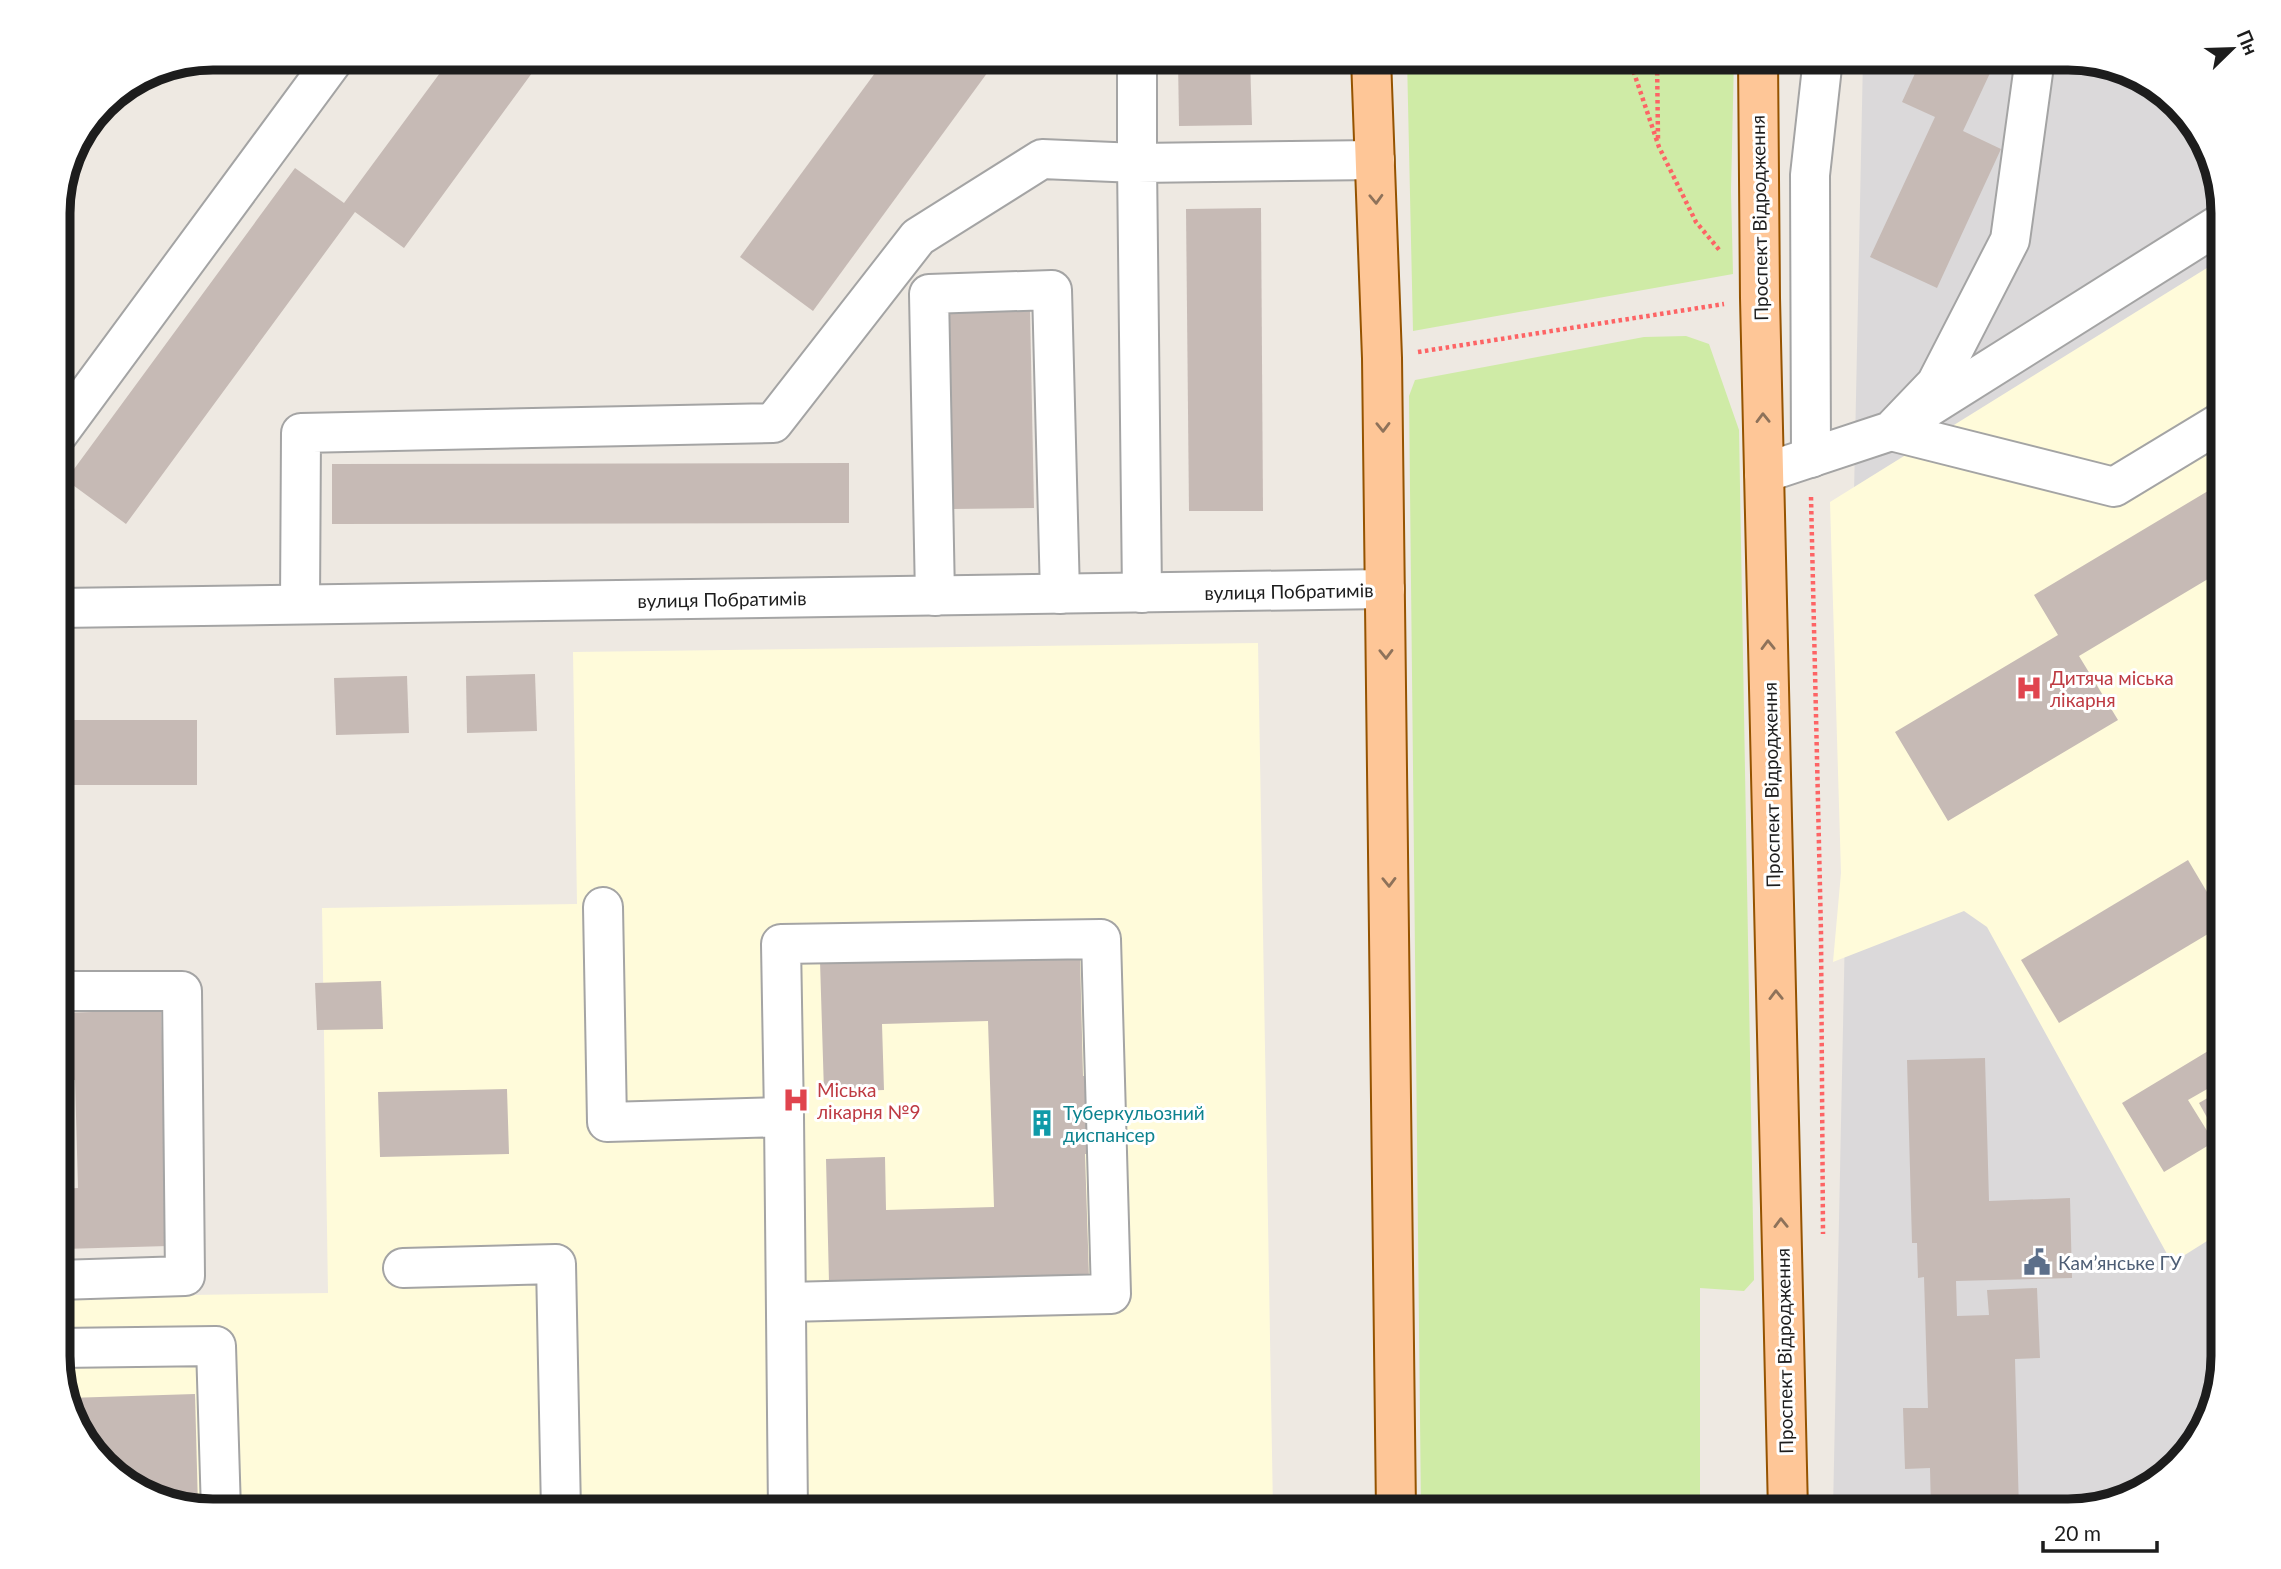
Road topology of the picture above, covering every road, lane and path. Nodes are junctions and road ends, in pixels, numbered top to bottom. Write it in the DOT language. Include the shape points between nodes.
graph roads {
  1 [pos="326,70"];
  2 [pos="1137,70"];
  3 [pos="1371,70"];
  4 [pos="1633,70"];
  5 [pos="1657,70"];
  6 [pos="1758,70"];
  7 [pos="1822,70"];
  8 [pos="2033,70"];
  9 [pos="1659,147"];
  10 [pos="1375,160"];
  11 [pos="1137,163"];
  12 [pos="2211,230"];
  13 [pos="1760,298"];
  14 [pos="1382,358"];
  15 [pos="70,418"];
  16 [pos="2211,428"];
  17 [pos="1891,431"];
  18 [pos="1811,458"];
  19 [pos="1764,473"];
  20 [pos="1385,589"];
  21 [pos="1060,593"];
  22 [pos="1142,593"];
  23 [pos="935,596"];
  24 [pos="300,604"];
  25 [pos="70,608"];
  26 [pos="604,907"];
  27 [pos="70,991"];
  28 [pos="784,1117"];
  29 [pos="1824,1236"];
  30 [pos="403,1268"];
  31 [pos="70,1279"];
  32 [pos="787,1302"];
  33 [pos="70,1348"];
  34 [pos="221,1499"];
  35 [pos="561,1499"];
  36 [pos="788,1499"];
  37 [pos="1396,1499"];
  38 [pos="1788,1499"];
  1 -- 15 [label="street"];
  2 -- 11 [label="street"];
  3 -- 10 [label="main road"];
  4 -- 9 [label="path"];
  5 -- 9 [label="path"];
  6 -- 13 [label="main road, Проспект Відродження"];
  7 -- 18 [label="street" via="1810,175"];
  8 -- 17 [label="street" via="2010,240 1936,384"];
  9 -- 13 [label="path" via="1696,222"];
  10 -- 11 [label="street"];
  10 -- 14 [label="main road, one-way"];
  11 -- 22 [label="street"];
  11 -- 24 [label="street" via="1042,159 918,237 773,423 300,433"];
  12 -- 17 [label="street"];
  13 -- 14 [label="path"];
  19 -- 13 [label="main road, Проспект Відродження, one-way"];
  14 -- 20 [label="main road, one-way"];
  16 -- 17 [label="street" via="2114,487"];
  17 -- 18 [label="street"];
  18 -- 19 [label="street"];
  18 -- 29 [label="path"];
  38 -- 19 [label="main road, Проспект Відродження, one-way"];
  20 -- 22 [label="street, вулиця Побратимів"];
  20 -- 37 [label="main road, one-way"];
  21 -- 22 [label="street, вулиця Побратимів"];
  21 -- 23 [label="street, вулиця Побратимів"];
  21 -- 23 [label="street" via="1052,290 929,294"];
  23 -- 24 [label="street, вулиця Побратимів"];
  24 -- 25 [label="street, вулиця Побратимів"];
  26 -- 28 [label="street" via="607,1122"];
  27 -- 31 [label="street" via="182,991 185,1276"];
  28 -- 32 [label="street"];
  28 -- 32 [label="street" via="781,944 1101,939 1111,1294"];
  30 -- 35 [label="street" via="556,1264"];
  32 -- 36 [label="street"];
  33 -- 34 [label="street" via="216,1346"];
}
